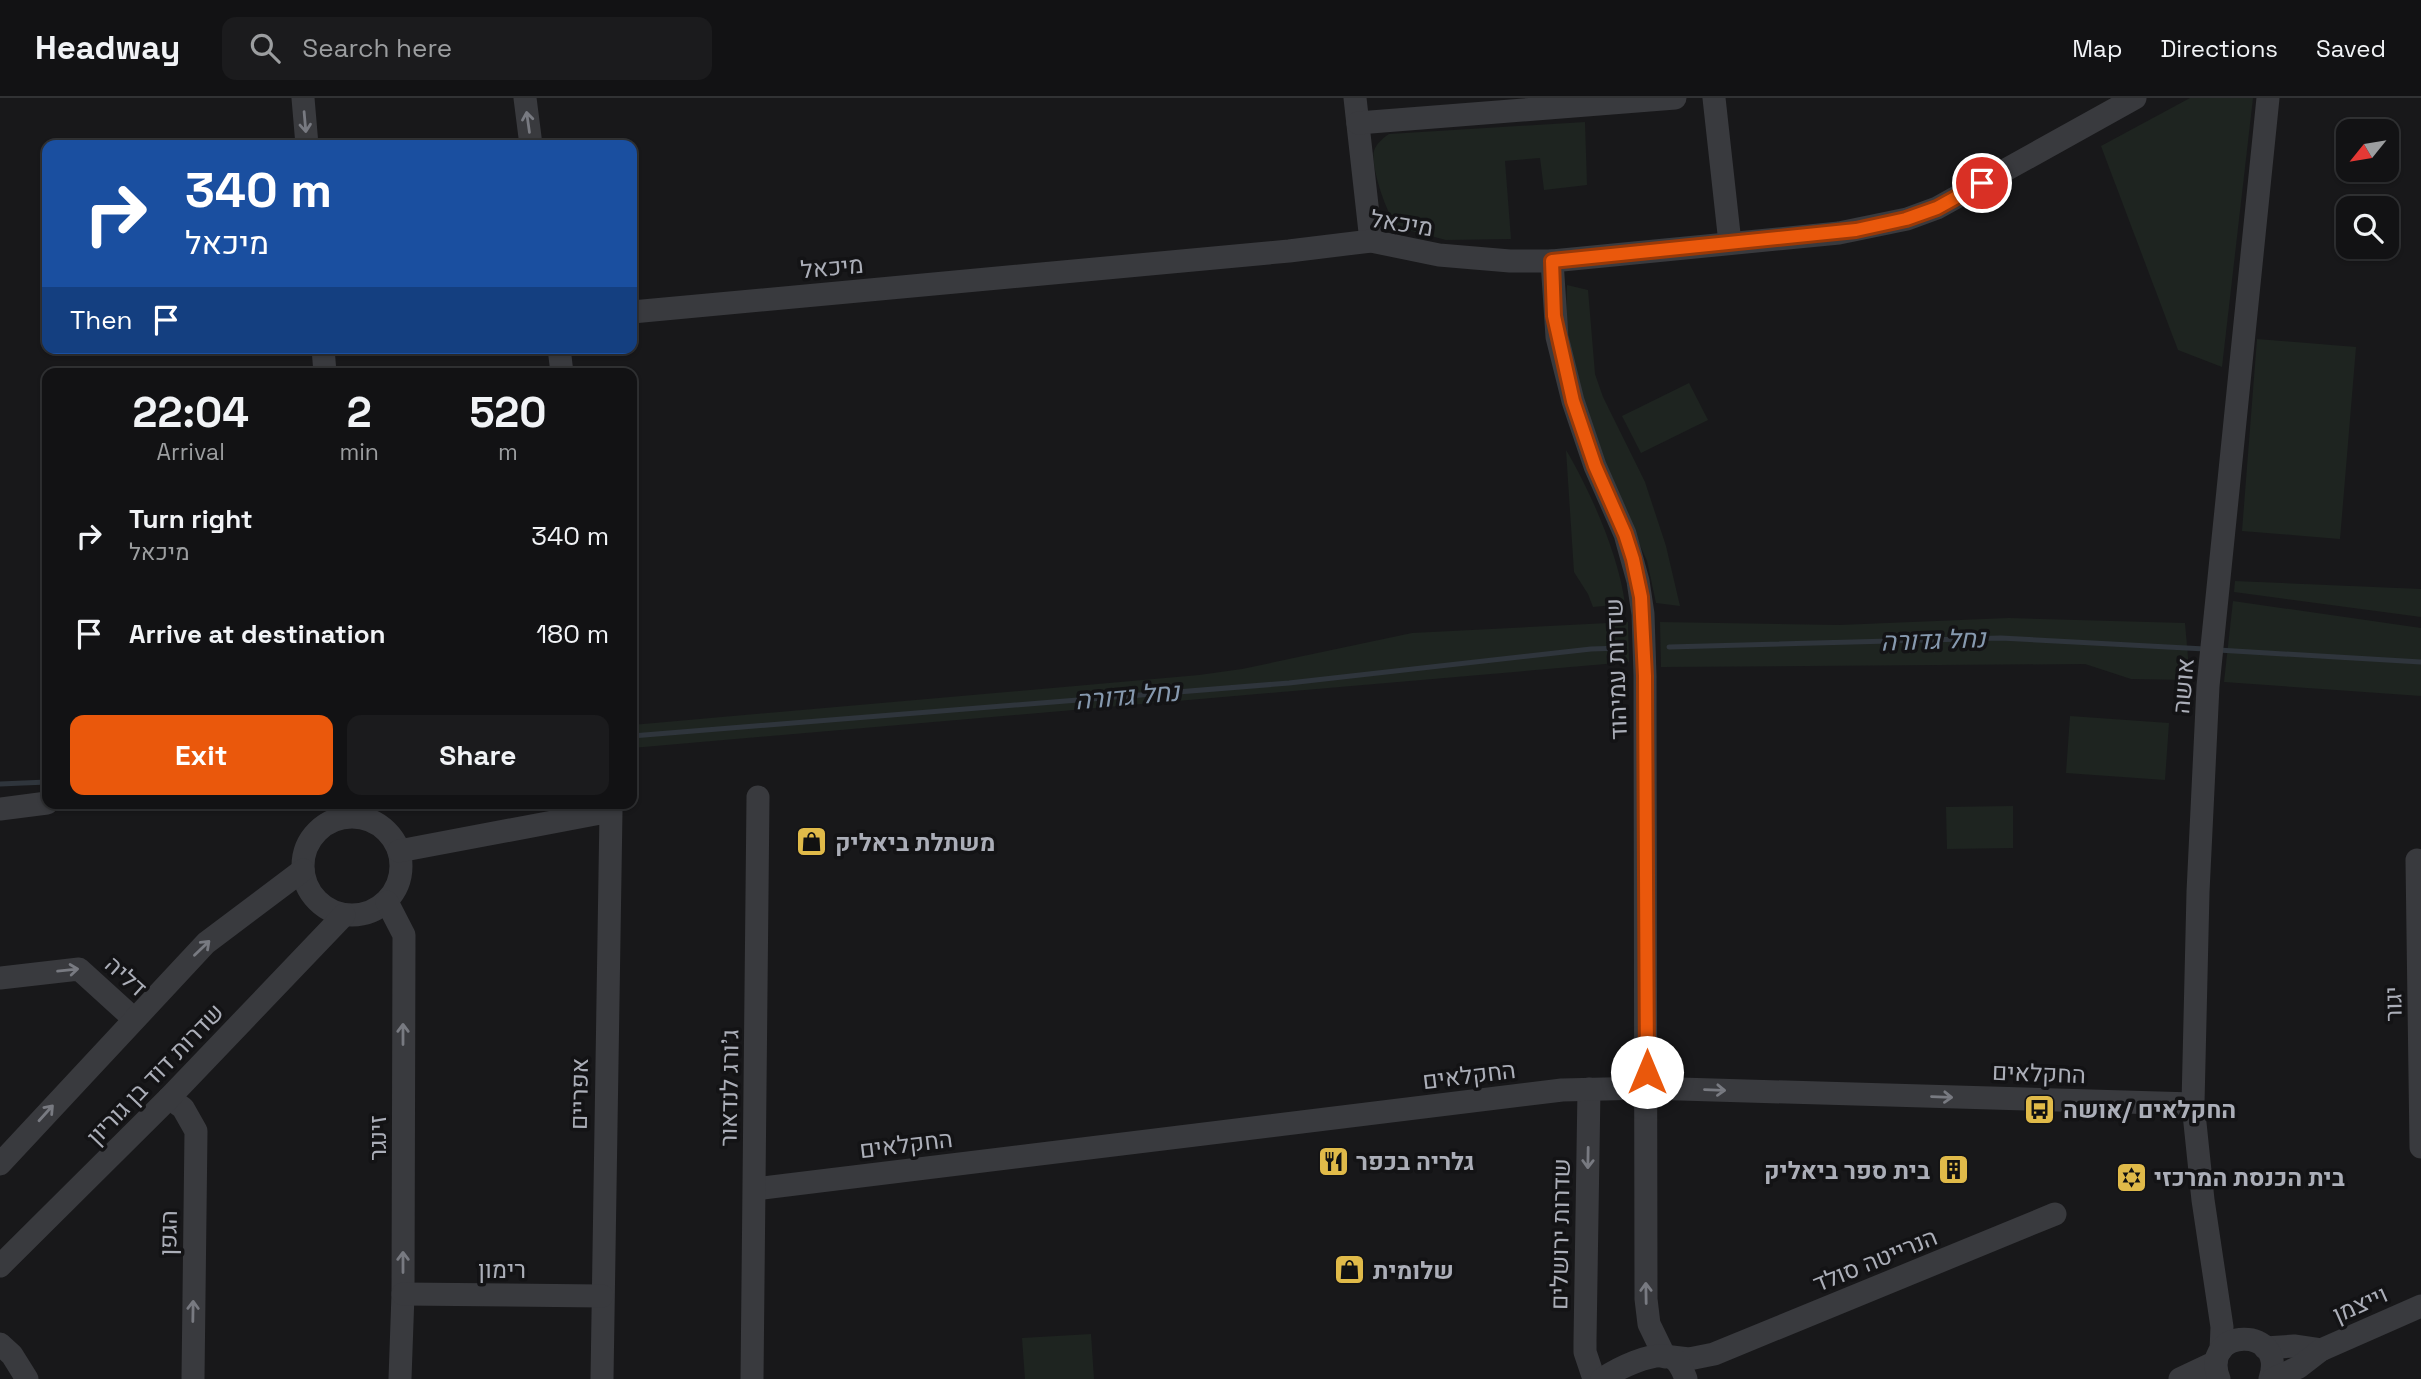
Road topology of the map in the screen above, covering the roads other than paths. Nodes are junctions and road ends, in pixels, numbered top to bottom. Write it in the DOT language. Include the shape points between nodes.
graph roads {
  1 [pos="303,98"];
  2 [pos="525,98"];
  3 [pos="1355,98"];
  4 [pos="1675,98"];
  5 [pos="1714,98"];
  6 [pos="2134,98"];
  7 [pos="2268,98"];
  8 [pos="1358,123"];
  9 [pos="307,140"];
  10 [pos="530,140"];
  11 [pos="1371,241"];
  12 [pos="1730,243"];
  13 [pos="1552,261"];
  14 [pos="637,312"];
  15 [pos="758,797"];
  16 [pos="42,804"];
  17 [pos="0,809"];
  18 [pos="361,810"];
  19 [pos="399,850"];
  20 [pos="2417,860"];
  21 [pos="303,870"];
  22 [pos="387,902"];
  23 [pos="344,915"];
  24 [pos="0,978"];
  25 [pos="134,1019"];
  26 [pos="1647,1088"];
  27 [pos="1589,1089"];
  28 [pos="169,1098"];
  29 [pos="2193,1104"];
  30 [pos="2421,1147"];
  31 [pos="0,1164"];
  32 [pos="755,1189"];
  33 [pos="2055,1214"];
  34 [pos="0,1266"];
  35 [pos="2217,1279"];
  36 [pos="403,1294"];
  37 [pos="602,1296"];
  38 [pos="2421,1306"];
  39 [pos="0,1344"];
  40 [pos="2260,1344"];
  41 [pos="2321,1350"];
  42 [pos="1714,1354"];
  43 [pos="1668,1357"];
  44 [pos="2219,1364"];
  45 [pos="27,1379"];
  46 [pos="193,1379"];
  47 [pos="400,1379"];
  48 [pos="602,1379"];
  49 [pos="752,1379"];
  50 [pos="1594,1379"];
  51 [pos="1602,1379"];
  52 [pos="1687,1379"];
  53 [pos="2180,1379"];
  54 [pos="2271,1379"];
  1 -- 9 [label="street, one-way"];
  10 -- 2 [label="street, one-way"];
  3 -- 8 [label="street"];
  4 -- 8 [label="street"];
  5 -- 12 [label="street"];
  6 -- 12 [label="street, מיכאל" via="1937,208 1839,233"];
  7 -- 29 [label="street, אושה" via="2208,686"];
  8 -- 11 [label="street"];
  11 -- 13 [label="street, מיכאל" via="1439,256"];
  11 -- 14 [label="street, מיכאל"];
  12 -- 13 [label="street, מיכאל"];
  13 -- 26 [label="street, שדרות עמיהוד" via="1554,316 1573,401 1625,534 1641,597"];
  15 -- 32 [label="street, ג'ורג לנדאור"];
  16 -- 17 [label="street"];
  18 -- 19 [label="street" via="384,829"];
  18 -- 21 [label="street" via="319,829 309,841"];
  19 -- 22 [label="street" via="400,878"];
  19 -- 37 [label="street, אפריים" via="611,811"];
  20 -- 30 [label="street, יגור"];
  21 -- 23 [label="street" via="316,900"];
  25 -- 21 [label="street, one-way" via="206,943"];
  22 -- 23 [label="street" via="375,911"];
  36 -- 22 [label="street, זינגר, one-way" via="404,935"];
  23 -- 28 [label="street, שדרות דוד בן גוריון"];
  24 -- 25 [label="street, דליה, one-way" via="79,969"];
  31 -- 25 [label="street, one-way"];
  26 -- 27 [label="street, החקלאים"];
  26 -- 29 [label="street, החקלאים, one-way"];
  43 -- 26 [label="street, one-way" via="1649,1324 1646,1299"];
  27 -- 32 [label="street, החקלאים"];
  27 -- 50 [label="street, שדרות ירושלים, one-way" via="1585,1352"];
  28 -- 34 [label="street, שדרות דוד בן גוריון"];
  46 -- 28 [label="street, הגפן, one-way" via="196,1131 183,1108"];
  29 -- 35 [label="street, אושה"];
  32 -- 49 [label="street, ג'ורג לנדאור"];
  33 -- 42 [label="street, הנרייטה סולד"];
  35 -- 40 [label="street, אושה" via="2240,1323"];
  35 -- 44 [label="street, אושה" via="2222,1327"];
  36 -- 37 [label="street, רימון"];
  36 -- 47 [label="street, זינגר"];
  37 -- 48 [label="street, אפריים"];
  38 -- 41 [label="street, וייצמן"];
  39 -- 45 [label="street"];
  40 -- 41 [label="street, וייצמן"];
  40 -- 44 [label="street, וייצמן" via="2231,1342"];
  40 -- 54 [label="street" via="2272,1361"];
  41 -- 54 [label="street, וייצמן" via="2299,1367"];
  42 -- 43 [label="street, הנרייטה סולד"];
  42 -- 52 [label="street, הנרייטה סולד"];
  43 -- 51 [label="street, הנרייטה סולד" via="1636,1362"];
  43 -- 52 [label="street" via="1678,1363"];
  44 -- 53 [label="street"];
}
